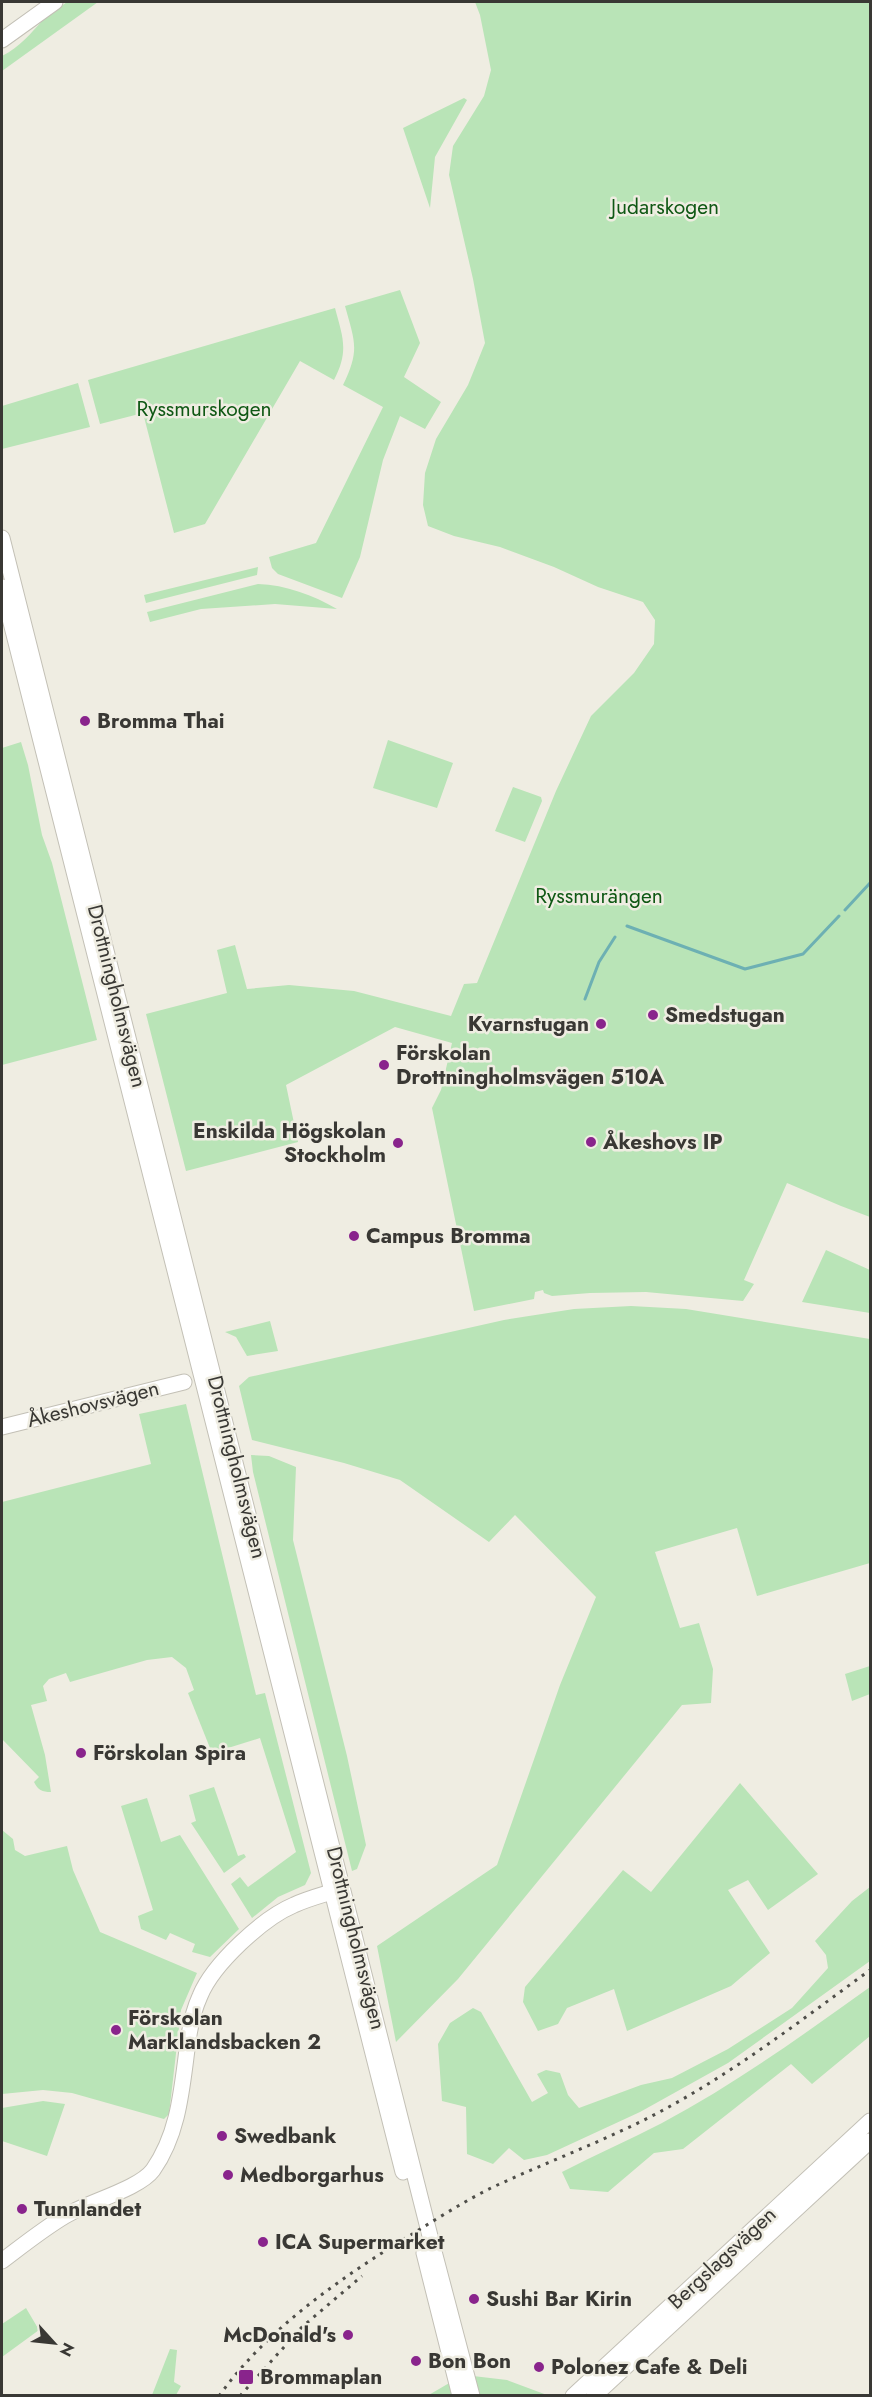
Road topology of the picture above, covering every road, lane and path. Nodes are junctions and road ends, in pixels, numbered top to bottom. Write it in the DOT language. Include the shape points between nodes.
graph roads {
  1 [pos="55,2"];
  2 [pos="2,40"];
  3 [pos="2,538"];
  4 [pos="2,587"];
  5 [pos="51,756"];
  6 [pos="184,1382"];
  7 [pos="2,1427"];
  8 [pos="337,1890"];
  9 [pos="870,2121"];
  10 [pos="870,2141"];
  11 [pos="2,2261"];
  12 [pos="444,2315"];
  13 [pos="460,2396"];
  14 [pos="472,2396"];
  15 [pos="573,2396"];
  16 [pos="594,2396"];
  1 -- 2 [label="main road"];
  3 -- 5 [label="main road, Drottningholmsvägen"];
  4 -- 5 [label="main road, Drottningholmsvägen"];
  5 -- 8 [label="main road, Drottningholmsvägen"];
  6 -- 7 [label="main road, Åkeshovsvägen"];
  8 -- 11 [label="main road" via="283,1910 253,1932 217,1968 200,1995 189,2033 183,2091 173,2130 160,2159 144,2180 64,2217"];
  8 -- 12 [label="main road, Drottningholmsvägen"];
  9 -- 15 [label="main road, Bergslagsvägen"];
  10 -- 16 [label="main road, Bergslagsvägen"];
  12 -- 13 [label="main road, Drottningholmsvägen"];
  12 -- 14 [label="main road, Drottningholmsvägen"];
}
